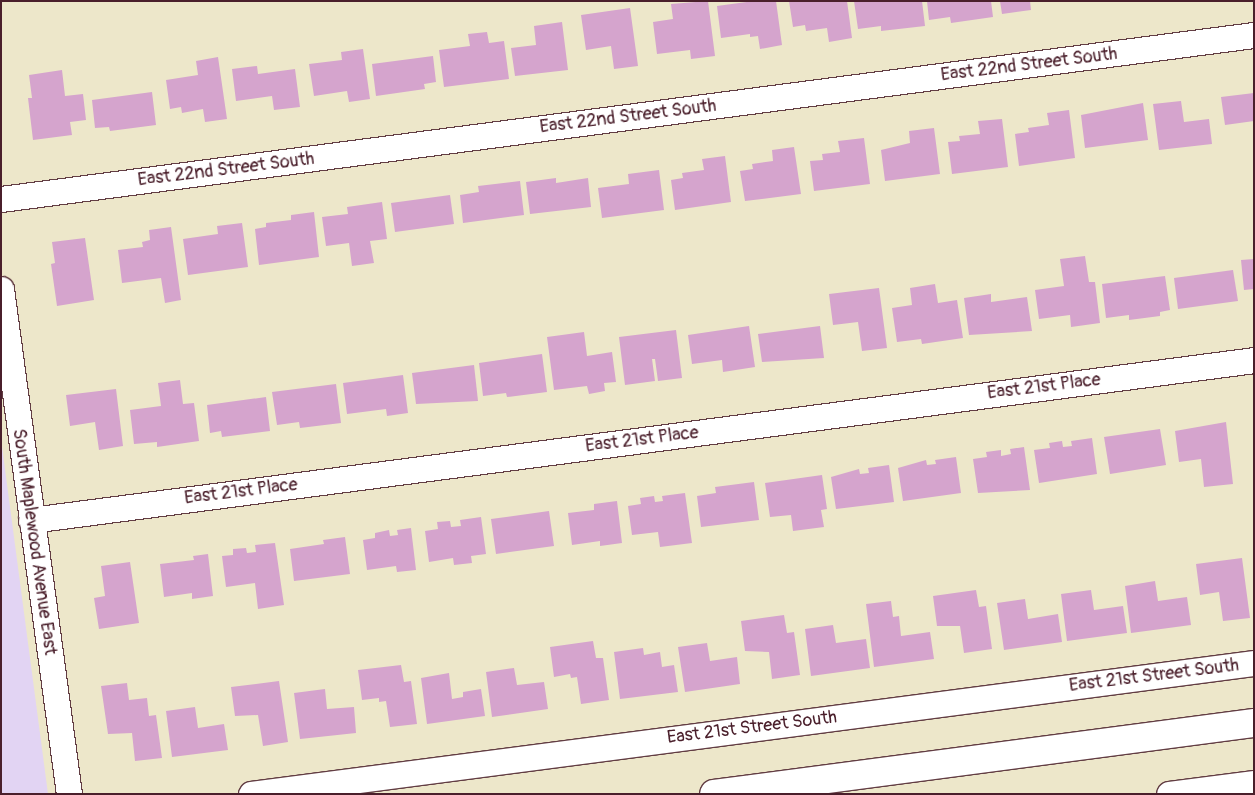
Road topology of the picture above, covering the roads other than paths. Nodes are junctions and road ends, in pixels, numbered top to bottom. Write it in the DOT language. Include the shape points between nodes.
graph roads {
  1 [pos="1254,35"];
  2 [pos="1,199"];
  3 [pos="2,299"];
  4 [pos="1254,360"];
  5 [pos="31,520"];
  6 [pos="1254,663"];
  7 [pos="1254,722"];
  8 [pos="1254,783"];
  9 [pos="69,794"];
  10 [pos="251,794"];
  11 [pos="714,794"];
  12 [pos="1168,794"];
  1 -- 2 [label="street, East 22nd Street South"];
  3 -- 5 [label="street, South Maplewood Avenue East"];
  4 -- 5 [label="street, East 21st Place"];
  5 -- 9 [label="street, South Maplewood Avenue East"];
  6 -- 10 [label="street, East 21st Street South"];
  7 -- 11 [label="main road"];
  8 -- 12 [label="street"];
}
